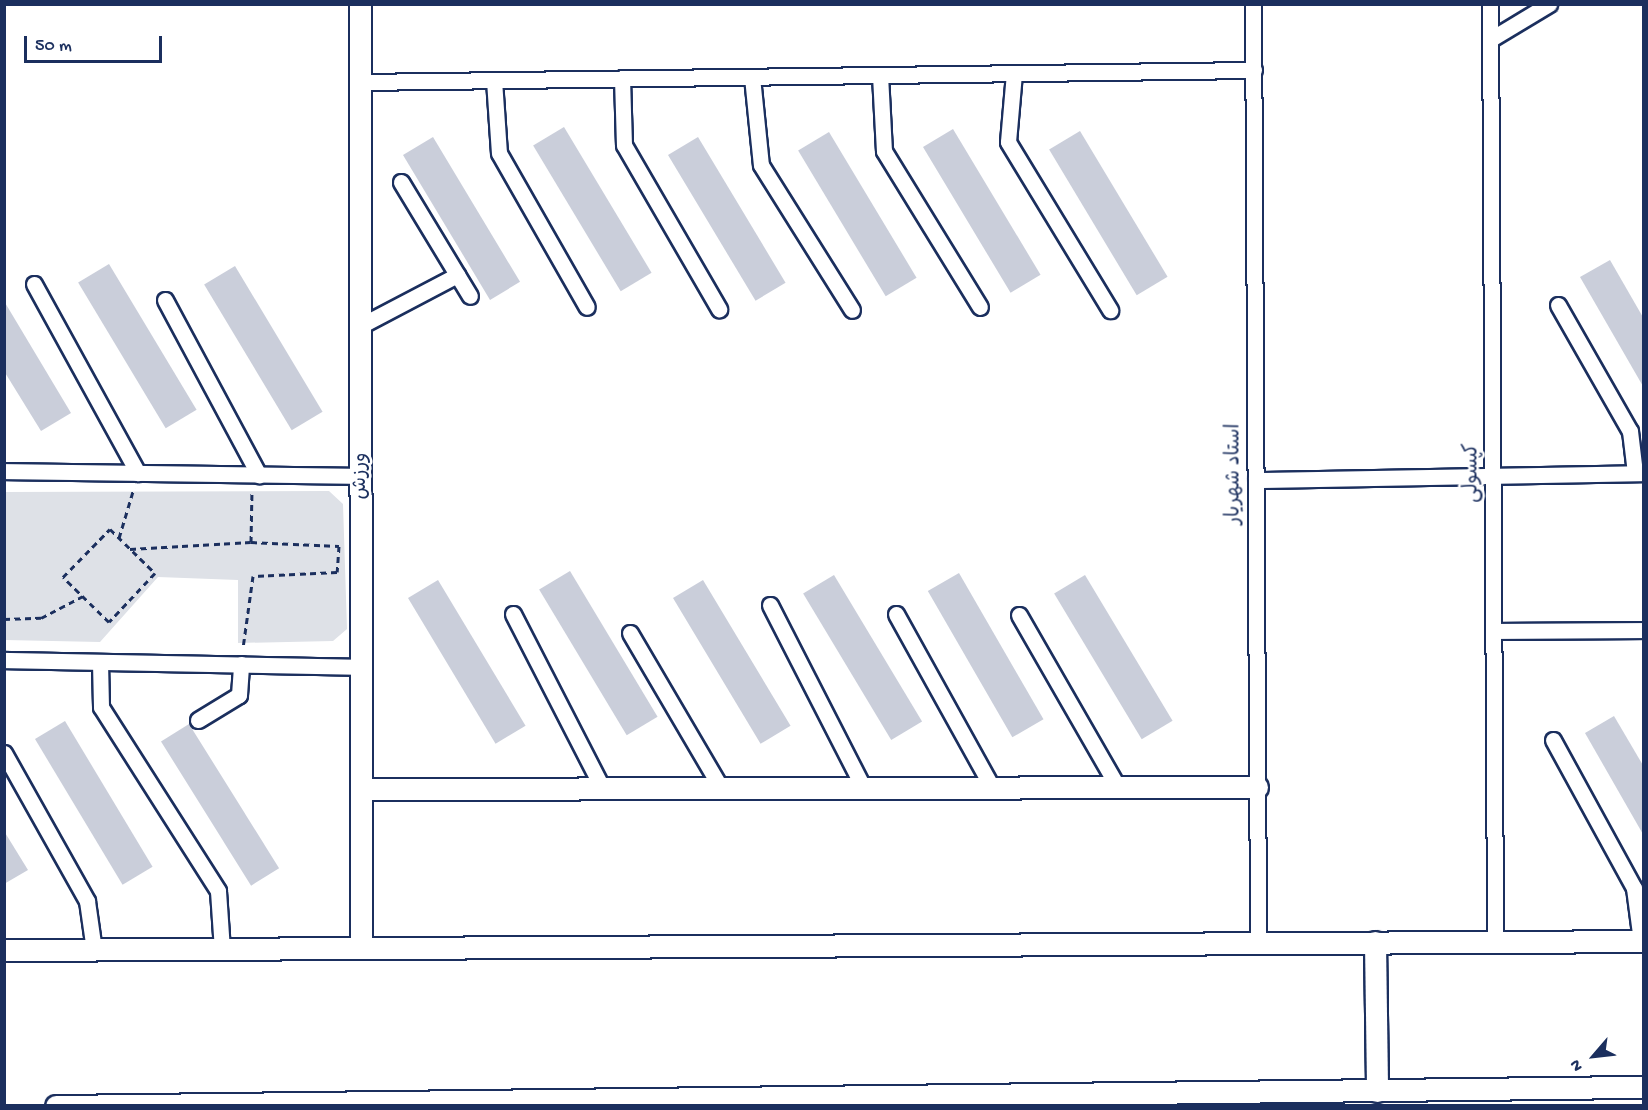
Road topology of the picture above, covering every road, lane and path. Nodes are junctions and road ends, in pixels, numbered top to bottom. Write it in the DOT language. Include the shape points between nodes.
graph roads {
  1 [pos="360,4"];
  2 [pos="1253,4"];
  3 [pos="1491,4"];
  4 [pos="1549,4"];
  5 [pos="1491,39"];
  6 [pos="1254,70"];
  7 [pos="1014,73"];
  8 [pos="880,75"];
  9 [pos="752,77"];
  10 [pos="622,78"];
  11 [pos="494,80"];
  12 [pos="360,82"];
  13 [pos="401,182"];
  14 [pos="457,275"];
  15 [pos="34,284"];
  16 [pos="470,296"];
  17 [pos="165,300"];
  18 [pos="1558,305"];
  19 [pos="587,307"];
  20 [pos="980,307"];
  21 [pos="719,309"];
  22 [pos="852,310"];
  23 [pos="1110,310"];
  24 [pos="360,326"];
  25 [pos="4,456"];
  26 [pos="9,471"];
  27 [pos="138,473"];
  28 [pos="1639,473"];
  29 [pos="256,474"];
  30 [pos="360,476"];
  31 [pos="1494,476"];
  32 [pos="1256,480"];
  33 [pos="119,538"];
  34 [pos="251,542"];
  35 [pos="130,549"];
  36 [pos="82,596"];
  37 [pos="770,605"];
  38 [pos="513,614"];
  39 [pos="896,614"];
  40 [pos="1019,615"];
  41 [pos="4,619"];
  42 [pos="1644,630"];
  43 [pos="1496,631"];
  44 [pos="630,633"];
  45 [pos="4,660"];
  46 [pos="100,662"];
  47 [pos="241,664"];
  48 [pos="361,667"];
  49 [pos="198,720"];
  50 [pos="1553,741"];
  51 [pos="4,753"];
  52 [pos="1257,786"];
  53 [pos="992,787"];
  54 [pos="1118,787"];
  55 [pos="721,788"];
  56 [pos="863,788"];
  57 [pos="361,789"];
  58 [pos="603,789"];
  59 [pos="1495,941"];
  60 [pos="1642,941"];
  61 [pos="1375,942"];
  62 [pos="1258,943"];
  63 [pos="362,948"];
  64 [pos="222,949"];
  65 [pos="4,950"];
  66 [pos="93,950"];
  67 [pos="1644,1087"];
  68 [pos="1377,1091"];
  69 [pos="1298,1099"];
  70 [pos="584,1102"];
  71 [pos="56,1106"];
  1 -- 12 [label="street, ورزش"];
  2 -- 6 [label="street, استاد شهریار"];
  3 -- 5 [label="street, کپسولی"];
  4 -- 5 [label="street"];
  5 -- 31 [label="street, کپسولی"];
  6 -- 7 [label="street"];
  6 -- 32 [label="street, استاد شهریار"];
  7 -- 8 [label="street"];
  7 -- 23 [label="street" via="1008,142"];
  8 -- 9 [label="street"];
  8 -- 20 [label="street" via="884,151"];
  9 -- 10 [label="street"];
  9 -- 22 [label="street" via="761,165"];
  10 -- 11 [label="street"];
  10 -- 21 [label="street" via="624,145"];
  11 -- 12 [label="street"];
  11 -- 19 [label="street" via="499,153"];
  12 -- 24 [label="street, ورزش"];
  13 -- 14 [label="street"];
  14 -- 16 [label="street"];
  14 -- 24 [label="street"];
  15 -- 27 [label="street"];
  17 -- 29 [label="street"];
  18 -- 28 [label="street" via="1630,431"];
  24 -- 30 [label="street, ورزش"];
  25 -- 26 [label="street"];
  26 -- 27 [label="street"];
  27 -- 29 [label="street"];
  27 -- 33 [label="path"];
  28 -- 31 [label="street"];
  29 -- 30 [label="street"];
  29 -- 34 [label="path"];
  30 -- 48 [label="street, ورزش"];
  31 -- 32 [label="street"];
  31 -- 43 [label="street, کپسولی"];
  32 -- 52 [label="street, استاد شهریار"];
  33 -- 35 [label="path"];
  33 -- 36 [label="path" via="110,529 63,577"];
  34 -- 35 [label="path"];
  34 -- 47 [label="path" via="339,546 337,572 253,576"];
  35 -- 36 [label="path" via="156,573 109,622"];
  36 -- 41 [label="path" via="41,618"];
  37 -- 56 [label="street"];
  38 -- 58 [label="street"];
  39 -- 53 [label="street"];
  40 -- 54 [label="street"];
  42 -- 43 [label="street"];
  43 -- 59 [label="street, کپسولی"];
  44 -- 55 [label="street"];
  45 -- 46 [label="street"];
  46 -- 47 [label="street"];
  46 -- 64 [label="street" via="101,706 218,891"];
  47 -- 48 [label="street"];
  47 -- 49 [label="street" via="239,695"];
  48 -- 57 [label="street, ورزش"];
  50 -- 60 [label="street" via="1634,888"];
  51 -- 66 [label="street" via="87,901"];
  52 -- 54 [label="street"];
  52 -- 62 [label="street, استاد شهریار"];
  53 -- 54 [label="street"];
  53 -- 56 [label="street"];
  55 -- 56 [label="street"];
  55 -- 58 [label="street"];
  57 -- 58 [label="street"];
  57 -- 63 [label="street, ورزش"];
  59 -- 60 [label="street"];
  59 -- 61 [label="street"];
  61 -- 62 [label="street"];
  61 -- 68 [label="street"];
  62 -- 63 [label="street"];
  63 -- 64 [label="street"];
  64 -- 66 [label="street"];
  65 -- 66 [label="street"];
  67 -- 68 [label="street"];
  68 -- 69 [label="street"];
  69 -- 70 [label="street"];
  70 -- 71 [label="street"];
}
